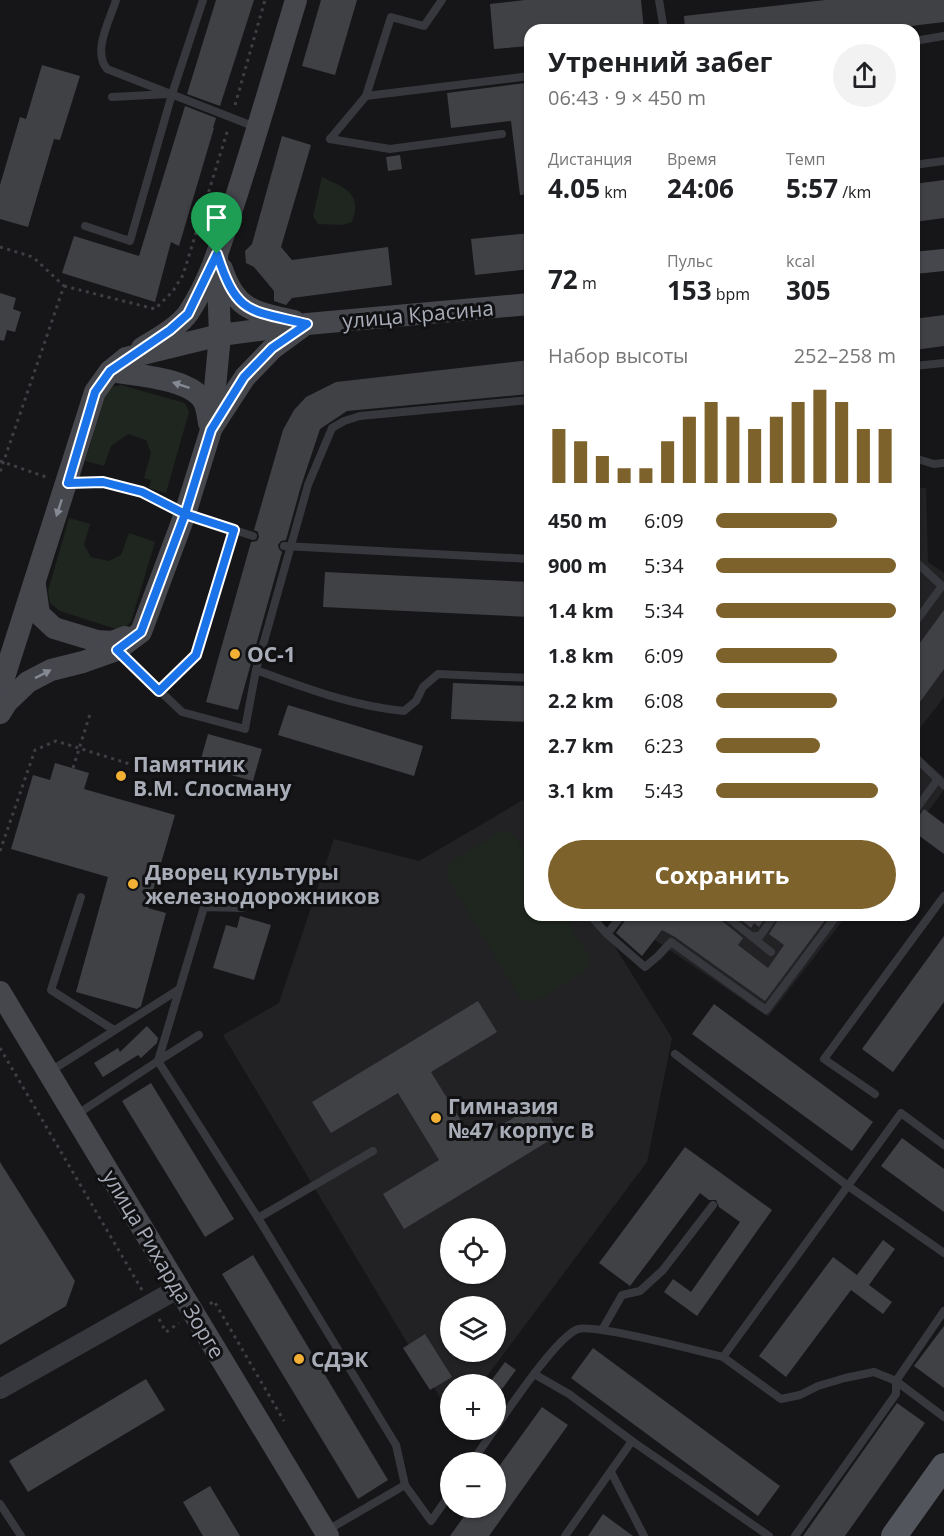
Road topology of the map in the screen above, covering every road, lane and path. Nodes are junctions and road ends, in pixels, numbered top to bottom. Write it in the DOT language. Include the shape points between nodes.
graph roads {
  1 [pos="116,0"];
  2 [pos="202,0"];
  3 [pos="265,0"];
  4 [pos="296,0"];
  5 [pos="442,0"];
  6 [pos="659,0"];
  7 [pos="663,24"];
  8 [pos="944,36"];
  9 [pos="920,40"];
  10 [pos="524,77"];
  11 [pos="172,94"];
  12 [pos="366,96"];
  13 [pos="112,97"];
  14 [pos="231,117"];
  15 [pos="258,128"];
  16 [pos="502,134"];
  17 [pos="944,161"];
  18 [pos="920,164"];
  19 [pos="85,226"];
  20 [pos="0,247"];
  21 [pos="217,254"];
  22 [pos="944,260"];
  23 [pos="920,262"];
  24 [pos="64,286"];
  25 [pos="524,305"];
  26 [pos="307,324"];
  27 [pos="220,335"];
  28 [pos="944,363"];
  29 [pos="118,364"];
  30 [pos="920,365"];
  31 [pos="524,401"];
  32 [pos="211,430"];
  33 [pos="920,460"];
  34 [pos="2,462"];
  35 [pos="944,463"];
  36 [pos="0,472"];
  37 [pos="68,483"];
  38 [pos="185,514"];
  39 [pos="234,530"];
  40 [pos="253,536"];
  41 [pos="287,546"];
  42 [pos="524,559"];
  43 [pos="920,566"];
  44 [pos="35,585"];
  45 [pos="920,616"];
  46 [pos="141,632"];
  47 [pos="117,650"];
  48 [pos="256,670"];
  49 [pos="524,678"];
  50 [pos="0,690"];
  51 [pos="159,691"];
  52 [pos="91,711"];
  53 [pos="0,713"];
  54 [pos="79,748"];
  55 [pos="920,762"];
  56 [pos="73,768"];
  57 [pos="162,774"];
  58 [pos="941,782"];
  59 [pos="920,805"];
  60 [pos="0,851"];
  61 [pos="944,896"];
  62 [pos="81,897"];
  63 [pos="242,908"];
  64 [pos="595,921"];
  65 [pos="617,921"];
  66 [pos="732,921"];
  67 [pos="771,921"];
  68 [pos="833,921"];
  69 [pos="607,934"];
  70 [pos="751,936"];
  71 [pos="771,952"];
  72 [pos="178,990"];
  73 [pos="0,992"];
  74 [pos="114,1030"];
  75 [pos="199,1035"];
  76 [pos="0,1048"];
  77 [pos="675,1054"];
  78 [pos="158,1061"];
  79 [pos="48,1072"];
  80 [pos="16,1078"];
  81 [pos="875,1094"];
  82 [pos="74,1116"];
  83 [pos="944,1145"];
  84 [pos="373,1151"];
  85 [pos="848,1186"];
  86 [pos="713,1205"];
  87 [pos="258,1218"];
  88 [pos="944,1253"];
  89 [pos="179,1288"];
  90 [pos="944,1311"];
  91 [pos="602,1330"];
  92 [pos="723,1357"];
  93 [pos="534,1374"];
  94 [pos="896,1381"];
  95 [pos="0,1389"];
  96 [pos="944,1417"];
  97 [pos="632,1441"];
  98 [pos="479,1452"];
  99 [pos="944,1466"];
  100 [pos="611,1472"];
  101 [pos="405,1485"];
  102 [pos="0,1504"];
  103 [pos="440,1508"];
  104 [pos="327,1534"];
  105 [pos="21,1536"];
  106 [pos="565,1536"];
  107 [pos="644,1536"];
  108 [pos="769,1536"];
  109 [pos="795,1536"];
  110 [pos="894,1536"];
  1 -- 11 [label="lane" via="101,47 102,63 107,69"];
  2 -- 11 [label="lane"];
  3 -- 14 [label="path"];
  4 -- 15 [label="main road"];
  5 -- 12 [label="lane" via="424,26 391,17"];
  6 -- 7 [label="lane"];
  8 -- 9 [label="lane"];
  10 -- 12 [label="lane"];
  11 -- 13 [label="lane"];
  11 -- 14 [label="lane"];
  11 -- 19 [label="lane" via="130,241"];
  12 -- 16 [label="lane" via="330,139 390,149"];
  14 -- 15 [label="lane"];
  14 -- 24 [label="path" via="183,275 174,291 155,309"];
  15 -- 21 [label="main road"];
  17 -- 18 [label="lane"];
  20 -- 24 [label="path" via="33,257"];
  21 -- 26 [label="main road" via="236,298 253,311"];
  21 -- 27 [label="main road"];
  21 -- 29 [label="main road" via="188,314"];
  22 -- 23 [label="main road"];
  24 -- 34 [label="path"];
  25 -- 26 [label="main road, улица Красина"];
  26 -- 27 [label="main road, улица Красина"];
  26 -- 32 [label="main road" via="272,348 244,377"];
  27 -- 29 [label="main road"];
  27 -- 32 [label="main road"];
  28 -- 30 [label="lane"];
  32 -- 29 [label="main road, one-way" via="205,403 194,390"];
  29 -- 37 [label="main road" via="95,392"];
  31 -- 41 [label="lane" via="360,416 344,421 332,429"];
  32 -- 38 [label="main road"];
  33 -- 35 [label="lane"];
  34 -- 36 [label="path"];
  34 -- 37 [label="path"];
  37 -- 38 [label="path" via="103,482 142,492"];
  37 -- 44 [label="main road, one-way"];
  38 -- 39 [label="lane"];
  38 -- 46 [label="main road"];
  39 -- 40 [label="lane"];
  39 -- 51 [label="lane" via="196,655"];
  41 -- 42 [label="lane"];
  41 -- 48 [label="lane"];
  43 -- 45 [label="lane" via="942,586"];
  44 -- 46 [label="main road" via="39,615 54,628 105,642"];
  44 -- 50 [label="main road"];
  46 -- 47 [label="main road"];
  47 -- 51 [label="lane"];
  53 -- 47 [label="main road, one-way" via="35,678"];
  48 -- 49 [label="lane" via="329,697 404,711 438,674"];
  48 -- 51 [label="lane" via="245,729 182,712"];
  52 -- 54 [label="path"];
  54 -- 56 [label="path"];
  54 -- 57 [label="path"];
  54 -- 60 [label="path" via="56,741 35,750"];
  55 -- 58 [label="lane"];
  58 -- 59 [label="lane"];
  61 -- 81 [label="lane" via="824,1059"];
  62 -- 74 [label="lane" via="51,990"];
  63 -- 72 [label="lane" via="204,907"];
  64 -- 69 [label="lane"];
  65 -- 69 [label="lane"];
  66 -- 70 [label="lane"];
  67 -- 70 [label="lane" via="760,936"];
  68 -- 69 [label="lane" via="766,1010 671,942 645,967"];
  70 -- 71 [label="lane"];
  72 -- 74 [label="lane"];
  72 -- 78 [label="lane"];
  73 -- 79 [label="main road, улица Рихарда Зорге"];
  74 -- 79 [label="lane"];
  75 -- 78 [label="lane"];
  76 -- 80 [label="path"];
  77 -- 85 [label="lane"];
  78 -- 82 [label="lane"];
  78 -- 87 [label="lane"];
  79 -- 82 [label="main road, улица Рихарда Зорге"];
  82 -- 89 [label="main road, улица Рихарда Зорге"];
  83 -- 85 [label="lane" via="901,1113"];
  84 -- 87 [label="lane"];
  85 -- 88 [label="lane"];
  85 -- 92 [label="lane"];
  86 -- 91 [label="lane" via="663,1270 640,1291 622,1295"];
  87 -- 101 [label="lane" via="396,1445"];
  89 -- 95 [label="street"];
  89 -- 104 [label="main road, улица Рихарда Зорге"];
  90 -- 94 [label="lane"];
  91 -- 92 [label="lane"];
  91 -- 93 [label="lane" via="578,1329 561,1341"];
  92 -- 94 [label="lane" via="782,1399 874,1372"];
  93 -- 97 [label="lane" via="569,1394"];
  93 -- 98 [label="lane"];
  94 -- 96 [label="lane"];
  94 -- 109 [label="lane" via="896,1394"];
  97 -- 100 [label="lane"];
  97 -- 108 [label="lane"];
  99 -- 110 [label="main road"];
  100 -- 106 [label="lane"];
  100 -- 107 [label="lane"];
  101 -- 103 [label="lane" via="431,1521"];
  101 -- 104 [label="lane"];
  102 -- 105 [label="lane"];
}
